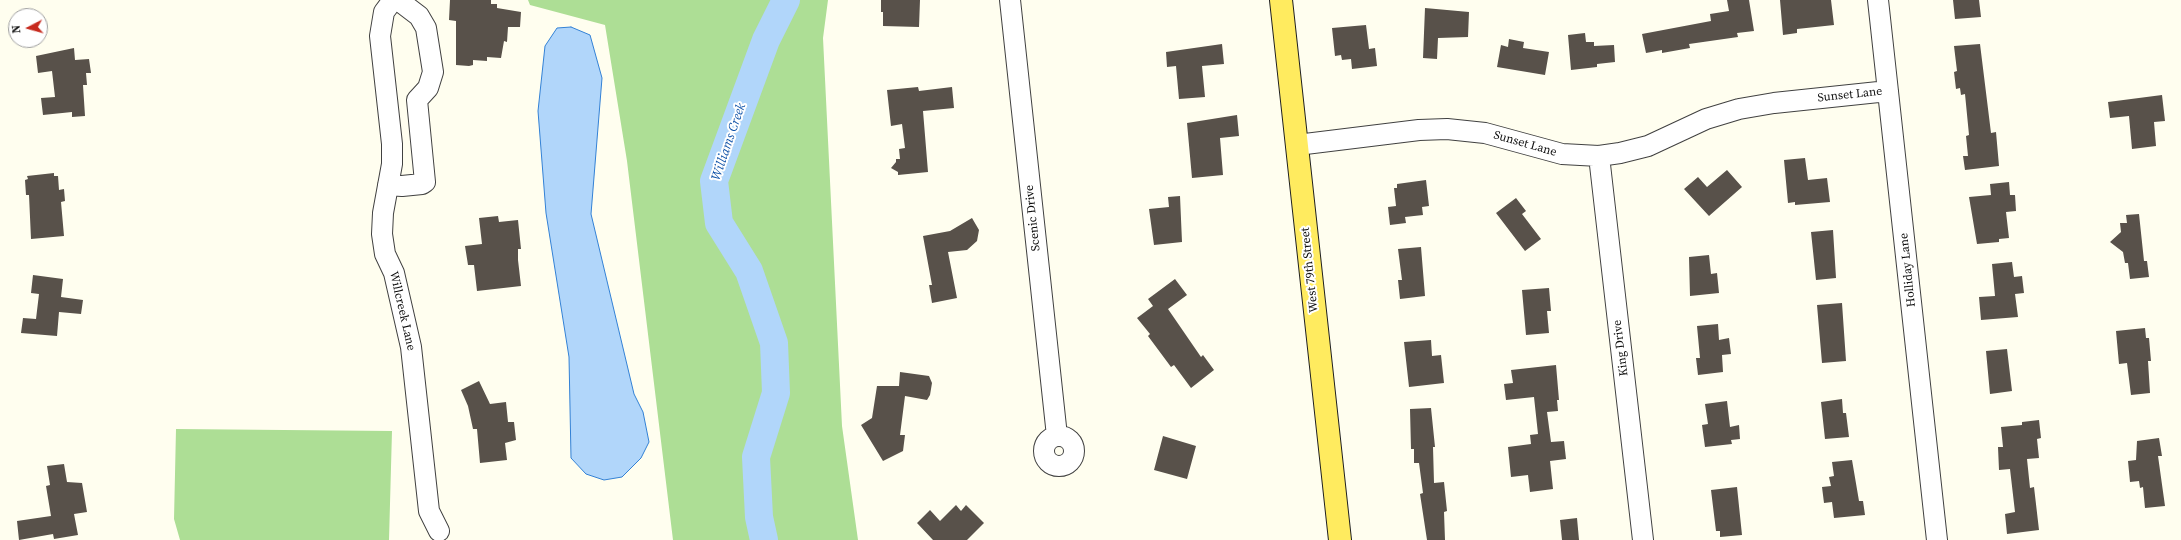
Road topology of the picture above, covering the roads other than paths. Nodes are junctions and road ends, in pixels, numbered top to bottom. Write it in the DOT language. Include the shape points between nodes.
graph roads {
  1 [pos="393,0"];
  2 [pos="398,0"];
  3 [pos="1010,0"];
  4 [pos="1281,0"];
  5 [pos="1878,0"];
  6 [pos="1888,91"];
  7 [pos="417,100"];
  8 [pos="388,102"];
  9 [pos="1297,145"];
  10 [pos="1599,156"];
  11 [pos="388,186"];
  12 [pos="1058,436"];
  13 [pos="439,531"];
  14 [pos="1340,540"];
  15 [pos="1643,540"];
  16 [pos="1937,540"];
  1 -- 8 [label="street, Willcreek Lane" via="384,12 380,36"];
  2 -- 7 [label="street" via="419,16 430,42 433,72 428,88"];
  3 -- 12 [label="street, Scenic Drive"];
  4 -- 9 [label="main road, West 79th Street"];
  5 -- 6 [label="street, Holliday Lane"];
  6 -- 10 [label="street, Sunset Lane" via="1739,109 1706,119 1648,146"];
  6 -- 16 [label="street, Holliday Lane"];
  7 -- 8 [label="street"];
  7 -- 11 [label="street" via="425,182"];
  8 -- 11 [label="street, Willcreek Lane" via="392,144"];
  9 -- 10 [label="street, Sunset Lane" via="1419,130 1451,129 1499,136 1533,148 1562,154"];
  9 -- 14 [label="main road, West 79th Street"];
  10 -- 15 [label="street, King Drive"];
  11 -- 13 [label="street, Willcreek Lane" via="382,220 385,254 394,273 411,348 429,511"];
}
